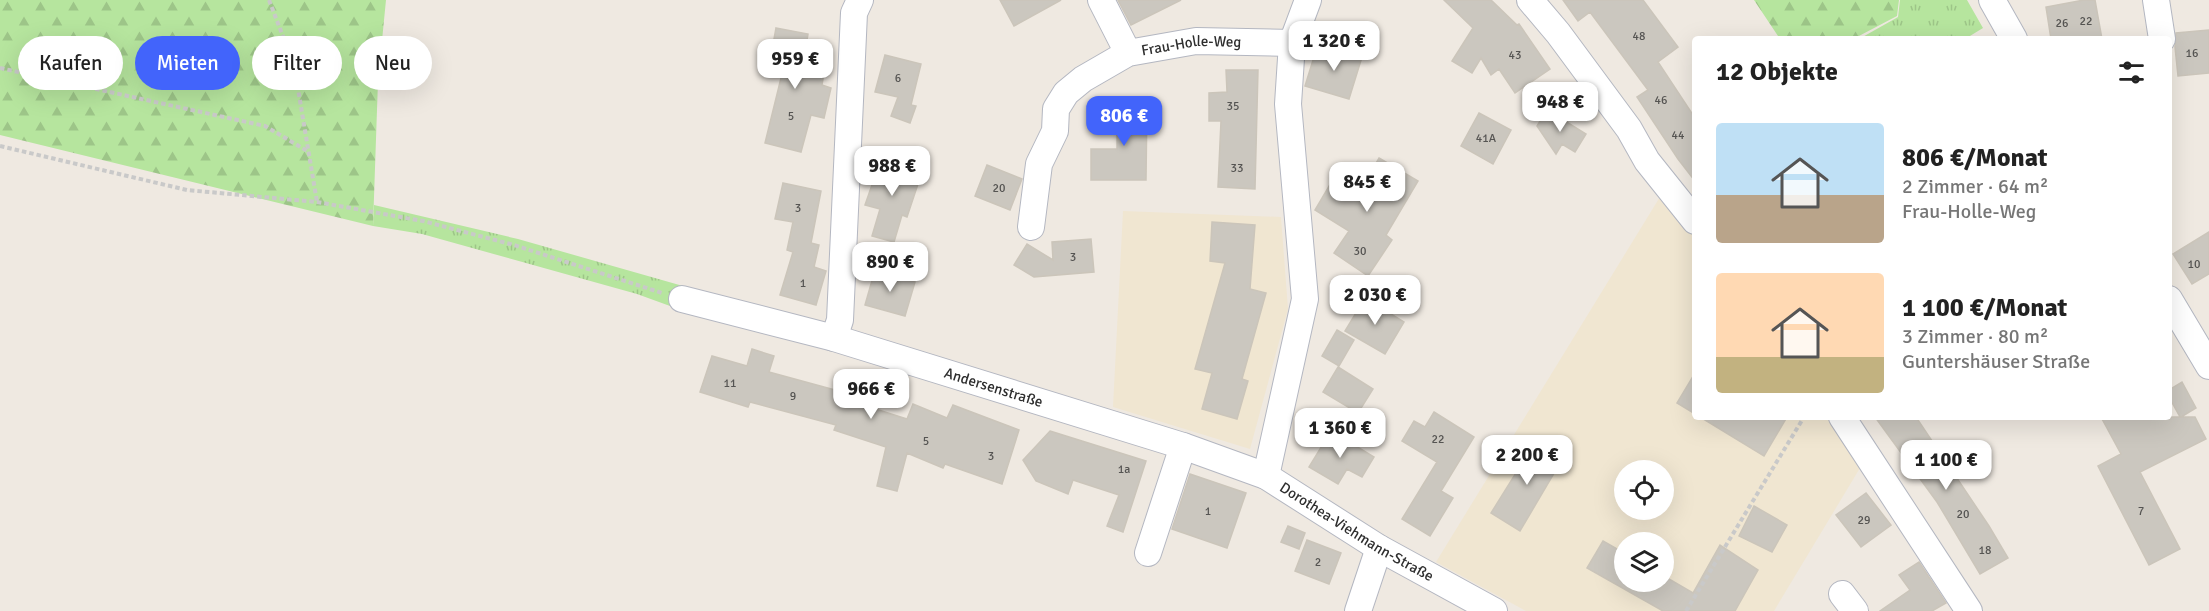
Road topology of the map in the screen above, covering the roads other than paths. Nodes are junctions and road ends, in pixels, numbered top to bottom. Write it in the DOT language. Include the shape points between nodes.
graph roads {
  1 [pos="860,0"];
  2 [pos="1101,0"];
  3 [pos="1308,0"];
  4 [pos="1530,0"];
  5 [pos="1992,0"];
  6 [pos="2156,0"];
  7 [pos="2012,36"];
  8 [pos="2162,36"];
  9 [pos="1292,43"];
  10 [pos="1128,53"];
  11 [pos="1692,217"];
  12 [pos="1031,227"];
  13 [pos="682,299"];
  14 [pos="2172,304"];
  15 [pos="834,338"];
  16 [pos="2209,366"];
  17 [pos="1844,420"];
  18 [pos="1183,446"];
  19 [pos="1266,476"];
  20 [pos="1379,548"];
  21 [pos="1148,553"];
  22 [pos="1358,611"];
  23 [pos="1494,611"];
  24 [pos="1969,611"];
  1 -- 15 [label="street" via="854,13 840,320"];
  2 -- 10 [label="street, Frau-Holle-Weg"];
  3 -- 9 [label="street, Dorothea-Viehmann-Straße"];
  4 -- 11 [label="street"];
  5 -- 7 [label="street"];
  6 -- 8 [label="street"];
  9 -- 10 [label="street, Frau-Holle-Weg" via="1196,40"];
  9 -- 19 [label="street, Dorothea-Viehmann-Straße" via="1287,104 1305,299"];
  10 -- 12 [label="street, Frau-Holle-Weg" via="1083,79 1066,93 1056,109 1055,131 1039,164"];
  13 -- 15 [label="street, Andersenstraße"];
  14 -- 16 [label="street"];
  15 -- 18 [label="street, Andersenstraße"];
  17 -- 24 [label="street"];
  18 -- 19 [label="street, Andersenstraße"];
  18 -- 21 [label="street"];
  19 -- 20 [label="street, Dorothea-Viehmann-Straße"];
  20 -- 22 [label="street"];
  20 -- 23 [label="street, Dorothea-Viehmann-Straße"];
}
